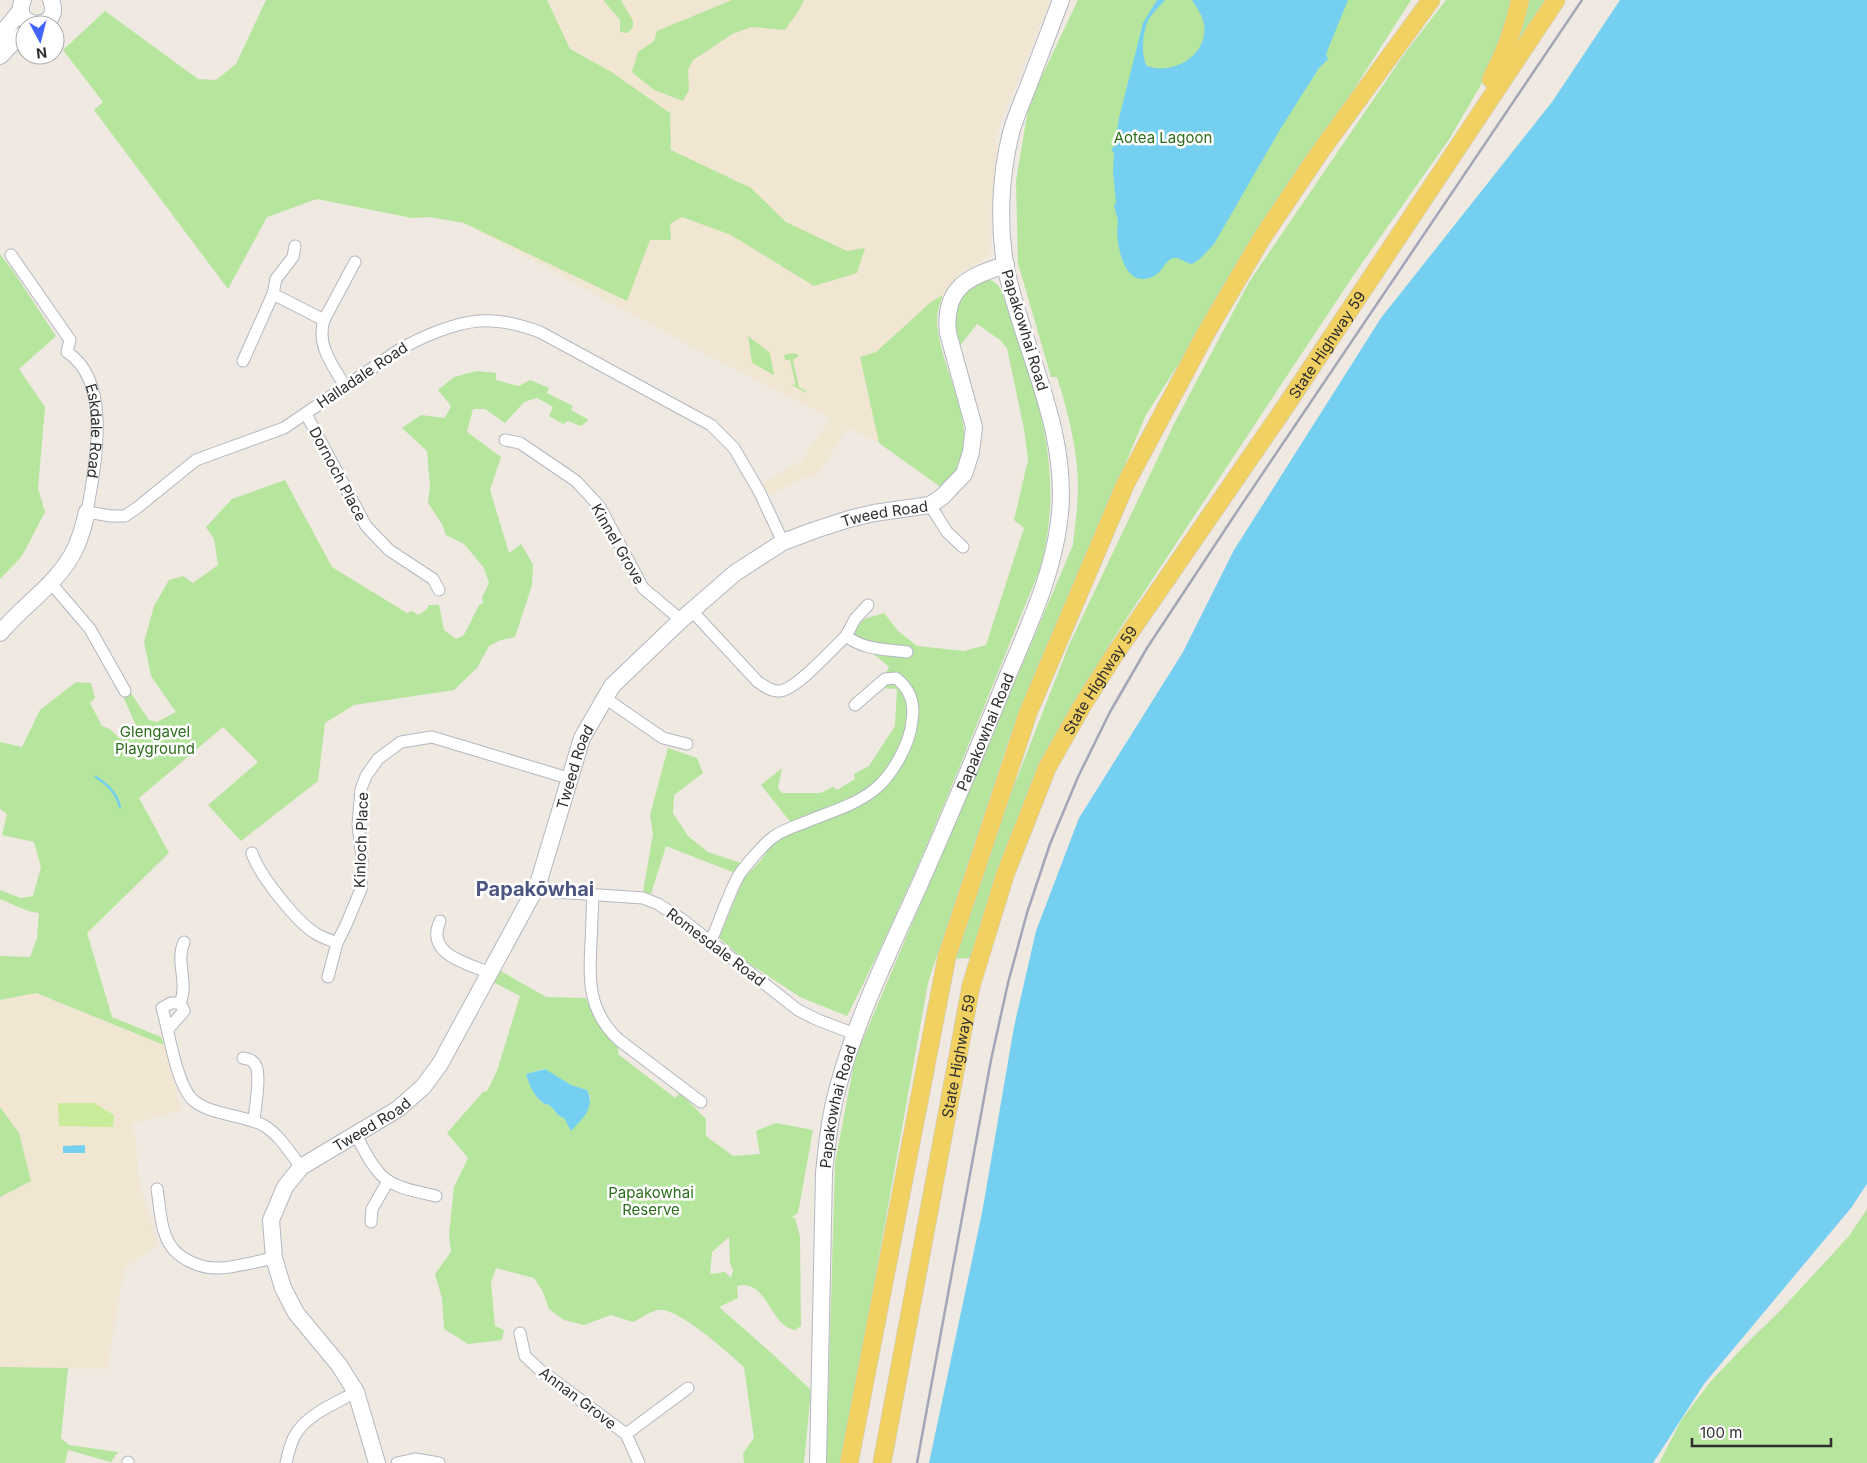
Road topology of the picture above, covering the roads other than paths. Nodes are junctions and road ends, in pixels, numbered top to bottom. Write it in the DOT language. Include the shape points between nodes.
graph roads {
  1 [pos="64,0"];
  2 [pos="1061,0"];
  3 [pos="1431,0"];
  4 [pos="1520,0"];
  5 [pos="1556,0"];
  6 [pos="22,3"];
  7 [pos="51,7"];
  8 [pos="0,36"];
  9 [pos="15,43"];
  10 [pos="0,56"];
  11 [pos="1465,135"];
  12 [pos="295,246"];
  13 [pos="11,255"];
  14 [pos="355,262"];
  15 [pos="1006,265"];
  16 [pos="273,294"];
  17 [pos="324,320"];
  18 [pos="244,362"];
  19 [pos="345,386"];
  20 [pos="306,414"];
  21 [pos="505,440"];
  22 [pos="930,505"];
  23 [pos="87,512"];
  24 [pos="783,542"];
  25 [pos="962,547"];
  26 [pos="50,582"];
  27 [pos="439,590"];
  28 [pos="868,604"];
  29 [pos="686,616"];
  30 [pos="0,633"];
  31 [pos="846,636"];
  32 [pos="907,652"];
  33 [pos="125,691"];
  34 [pos="604,698"];
  35 [pos="855,705"];
  36 [pos="687,744"];
  37 [pos="568,778"];
  38 [pos="252,853"];
  39 [pos="538,884"];
  40 [pos="593,895"];
  41 [pos="440,921"];
  42 [pos="184,942"];
  43 [pos="337,942"];
  44 [pos="711,942"];
  45 [pos="490,973"];
  46 [pos="328,977"];
  47 [pos="180,1002"];
  48 [pos="168,1029"];
  49 [pos="855,1034"];
  50 [pos="243,1058"];
  51 [pos="701,1102"];
  52 [pos="254,1121"];
  53 [pos="356,1135"];
  54 [pos="301,1167"];
  55 [pos="388,1181"];
  56 [pos="157,1189"];
  57 [pos="436,1196"];
  58 [pos="371,1222"];
  59 [pos="274,1258"];
  60 [pos="520,1332"];
  61 [pos="688,1388"];
  62 [pos="356,1392"];
  63 [pos="626,1434"];
  64 [pos="286,1463"];
  65 [pos="377,1463"];
  66 [pos="396,1463"];
  67 [pos="439,1463"];
  68 [pos="639,1463"];
  69 [pos="818,1463"];
  70 [pos="849,1463"];
  71 [pos="882,1463"];
  1 -- 7 [label="street"];
  2 -- 15 [label="street, Papakowhai Road" via="1010,137 1002,214"];
  3 -- 70 [label="main road, State Highway 59" via="1320,152 1262,238 1206,333 1125,485 1028,713 946,956"];
  4 -- 11 [label="main road" via="1516,22 1504,52"];
  5 -- 11 [label="main road, State Highway 59"];
  6 -- 8 [label="street"];
  9 -- 10 [label="street"];
  11 -- 71 [label="main road, State Highway 59" via="1283,410 1115,654 1047,768 1005,875 971,986"];
  12 -- 16 [label="street" via="292,257 276,279"];
  13 -- 23 [label="street, Eskdale Road" via="70,340 68,352 84,367 93,392 97,434"];
  14 -- 17 [label="street"];
  15 -- 22 [label="street, Tweed Road" via="966,280 948,306 948,333 974,427 973,444 964,474"];
  15 -- 49 [label="street, Papakowhai Road" via="1056,436 1061,472 1057,536 1048,574 1029,627"];
  16 -- 17 [label="street"];
  16 -- 18 [label="street"];
  17 -- 19 [label="street" via="321,329 323,348"];
  19 -- 20 [label="street, Halladale Road"];
  19 -- 24 [label="street, Halladale Road" via="414,341 458,325 490,321 540,332 711,425 734,448"];
  20 -- 23 [label="street, Halladale Road" via="276,432 196,460 125,516"];
  20 -- 27 [label="street, Dornoch Place" via="366,526 389,550 433,579"];
  21 -- 29 [label="street, Kinnel Grove" via="520,443 576,481 600,507 643,588"];
  22 -- 24 [label="street, Tweed Road" via="849,519"];
  22 -- 25 [label="street" via="947,532"];
  23 -- 26 [label="street, Eskdale Road" via="75,550"];
  24 -- 29 [label="street, Tweed Road" via="735,573"];
  26 -- 30 [label="street, Eskdale Road"];
  26 -- 33 [label="street" via="90,629"];
  28 -- 31 [label="street, Kinnel Grove"];
  29 -- 31 [label="street, Kinnel Grove" via="758,682 780,691 797,683"];
  29 -- 34 [label="street, Tweed Road" via="612,686"];
  31 -- 32 [label="street" via="868,648"];
  34 -- 36 [label="street" via="663,738"];
  34 -- 37 [label="street, Tweed Road" via="582,738"];
  35 -- 44 [label="street" via="885,679 896,678 904,684 909,692 913,716 907,742 895,765 875,789 846,807 770,839 740,875"];
  37 -- 39 [label="street, Tweed Road"];
  37 -- 43 [label="street, Kinloch Place" via="432,737 401,742 378,759 361,788 358,825 361,889"];
  38 -- 43 [label="street" via="256,864 298,920 316,934"];
  39 -- 40 [label="street, Romesdale Road" via="556,892"];
  39 -- 45 [label="street, Tweed Road"];
  40 -- 44 [label="street, Romesdale Road" via="643,898 683,920"];
  40 -- 51 [label="street" via="590,982 598,1011 619,1040"];
  41 -- 45 [label="street" via="436,930 440,947 453,958"];
  42 -- 47 [label="street" via="181,949 183,994"];
  43 -- 46 [label="street, Kinloch Place"];
  44 -- 49 [label="street, Romesdale Road" via="798,1010"];
  45 -- 53 [label="street, Tweed Road" via="440,1064 423,1087 398,1109"];
  47 -- 48 [label="street" via="184,1011"];
  47 -- 48 [label="street" via="162,1008"];
  48 -- 52 [label="street" via="180,1078 190,1098 201,1106"];
  49 -- 69 [label="street, Papakowhai Road" via="837,1089 827,1138"];
  50 -- 52 [label="street" via="256,1065 258,1074"];
  52 -- 54 [label="street" via="273,1132"];
  53 -- 54 [label="street, Tweed Road"];
  53 -- 55 [label="street" via="376,1170"];
  54 -- 59 [label="street, Tweed Road" via="285,1187 271,1220"];
  55 -- 57 [label="street"];
  55 -- 58 [label="street" via="372,1209"];
  56 -- 59 [label="street" via="162,1223 169,1243 180,1256 216,1268"];
  59 -- 62 [label="street, Tweed Road" via="283,1288 296,1313 339,1365"];
  60 -- 63 [label="street, Annan Grove" via="525,1356"];
  61 -- 63 [label="street"];
  62 -- 64 [label="street" via="302,1426 294,1436"];
  62 -- 65 [label="street"];
  63 -- 68 [label="street, Annan Grove"];
  66 -- 67 [label="street" via="415,1460"];
}
